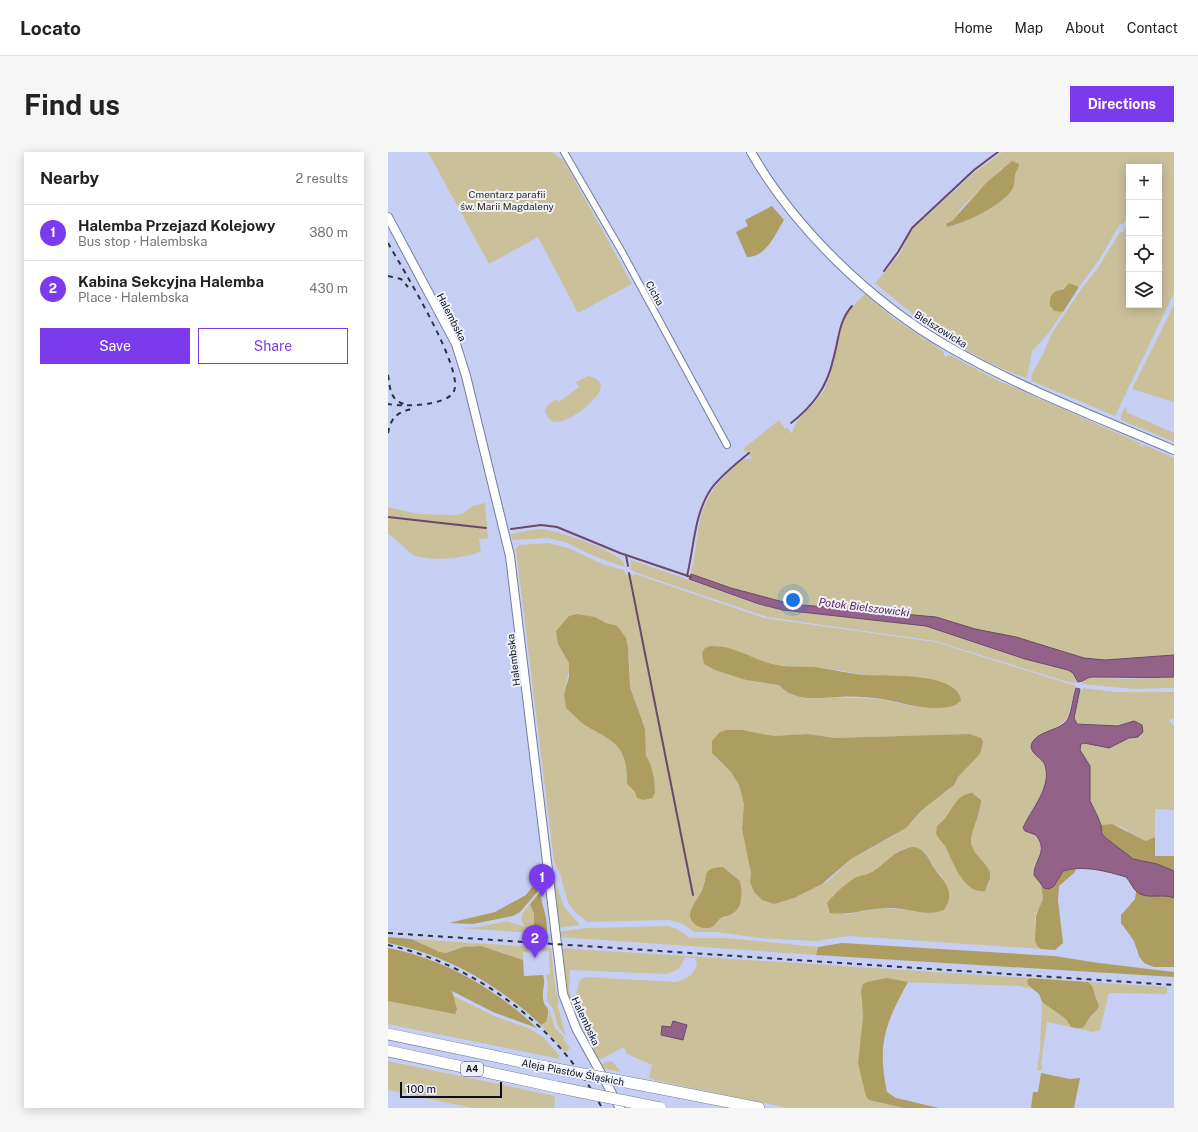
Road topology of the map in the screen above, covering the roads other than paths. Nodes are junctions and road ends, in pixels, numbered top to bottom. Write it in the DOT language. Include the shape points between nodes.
graph roads {
  1 [pos="564,152"];
  2 [pos="751,152"];
  3 [pos="388,217"];
  4 [pos="727,445"];
  5 [pos="1174,450"];
  6 [pos="388,1034"];
  7 [pos="388,1052"];
  8 [pos="620,1108"];
  9 [pos="660,1108"];
  10 [pos="759,1108"];
  1 -- 4 [label="street, Cicha"];
  2 -- 5 [label="street, Bielszowicka" via="776,190 818,240 859,281 899,314 993,371"];
  3 -- 8 [label="street, Halembska" via="456,344 466,376 503,524 515,588 563,994 576,1028"];
  6 -- 10 [label="highway, Aleja Piastów Śląskich / A4, bridge"];
  7 -- 9 [label="highway, Aleja Piastów Śląskich / A4, bridge"];
}
